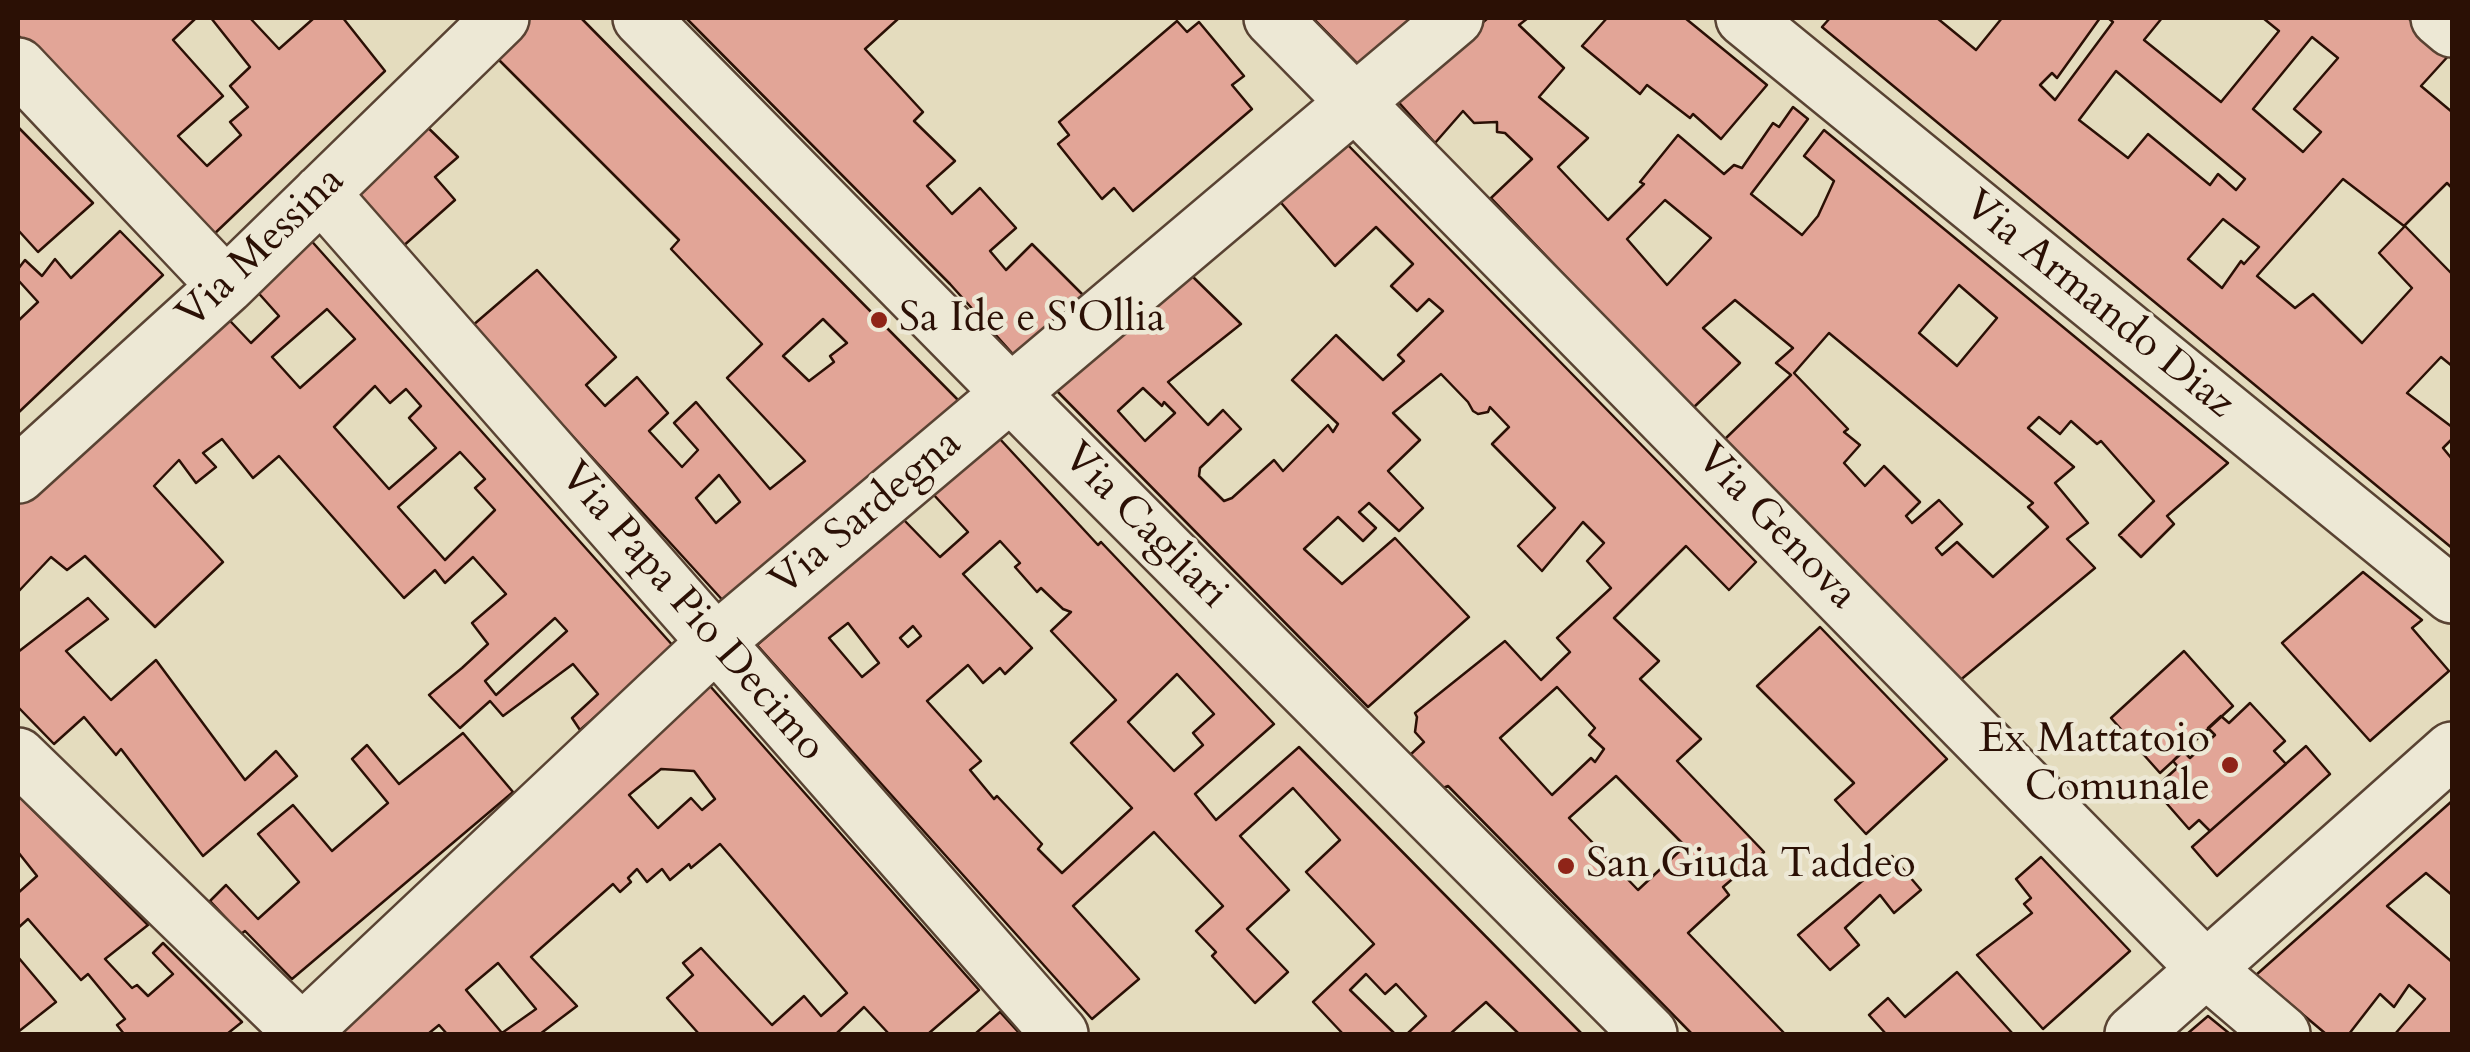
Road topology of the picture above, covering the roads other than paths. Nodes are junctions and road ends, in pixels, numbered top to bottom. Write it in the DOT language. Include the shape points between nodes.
graph roads {
  1 [pos="501,18"];
  2 [pos="641,18"];
  3 [pos="1272,18"];
  4 [pos="1454,18"];
  5 [pos="1744,18"];
  6 [pos="2439,18"];
  7 [pos="2452,29"];
  8 [pos="18,66"];
  9 [pos="1355,101"];
  10 [pos="322,193"];
  11 [pos="226,286"];
  12 [pos="1011,393"];
  13 [pos="18,476"];
  14 [pos="2452,595"];
  15 [pos="717,641"];
  16 [pos="2452,750"];
  17 [pos="18,756"];
  18 [pos="2207,970"];
  19 [pos="302,1034"];
  20 [pos="1060,1034"];
  21 [pos="1649,1034"];
  22 [pos="2133,1034"];
  23 [pos="2282,1034"];
  1 -- 10 [label="street, Via Messina"];
  2 -- 12 [label="street, Via Cagliari"];
  3 -- 9 [label="street, Via Genova"];
  4 -- 9 [label="street, Via Sardegna"];
  5 -- 14 [label="street, Via Armando Diaz"];
  6 -- 7 [label="street"];
  8 -- 11 [label="street"];
  9 -- 12 [label="street, Via Sardegna"];
  9 -- 18 [label="street, Via Genova"];
  10 -- 11 [label="street, Via Messina"];
  10 -- 15 [label="street, Via Papa Pio Decimo"];
  11 -- 13 [label="street, Via Messina"];
  12 -- 15 [label="street, Via Sardegna"];
  12 -- 21 [label="street, Via Cagliari"];
  15 -- 19 [label="street, Via Sardegna"];
  15 -- 20 [label="street, Via Papa Pio Decimo"];
  16 -- 18 [label="street"];
  17 -- 19 [label="street"];
  18 -- 22 [label="street"];
  18 -- 23 [label="street, Via Genova"];
}
